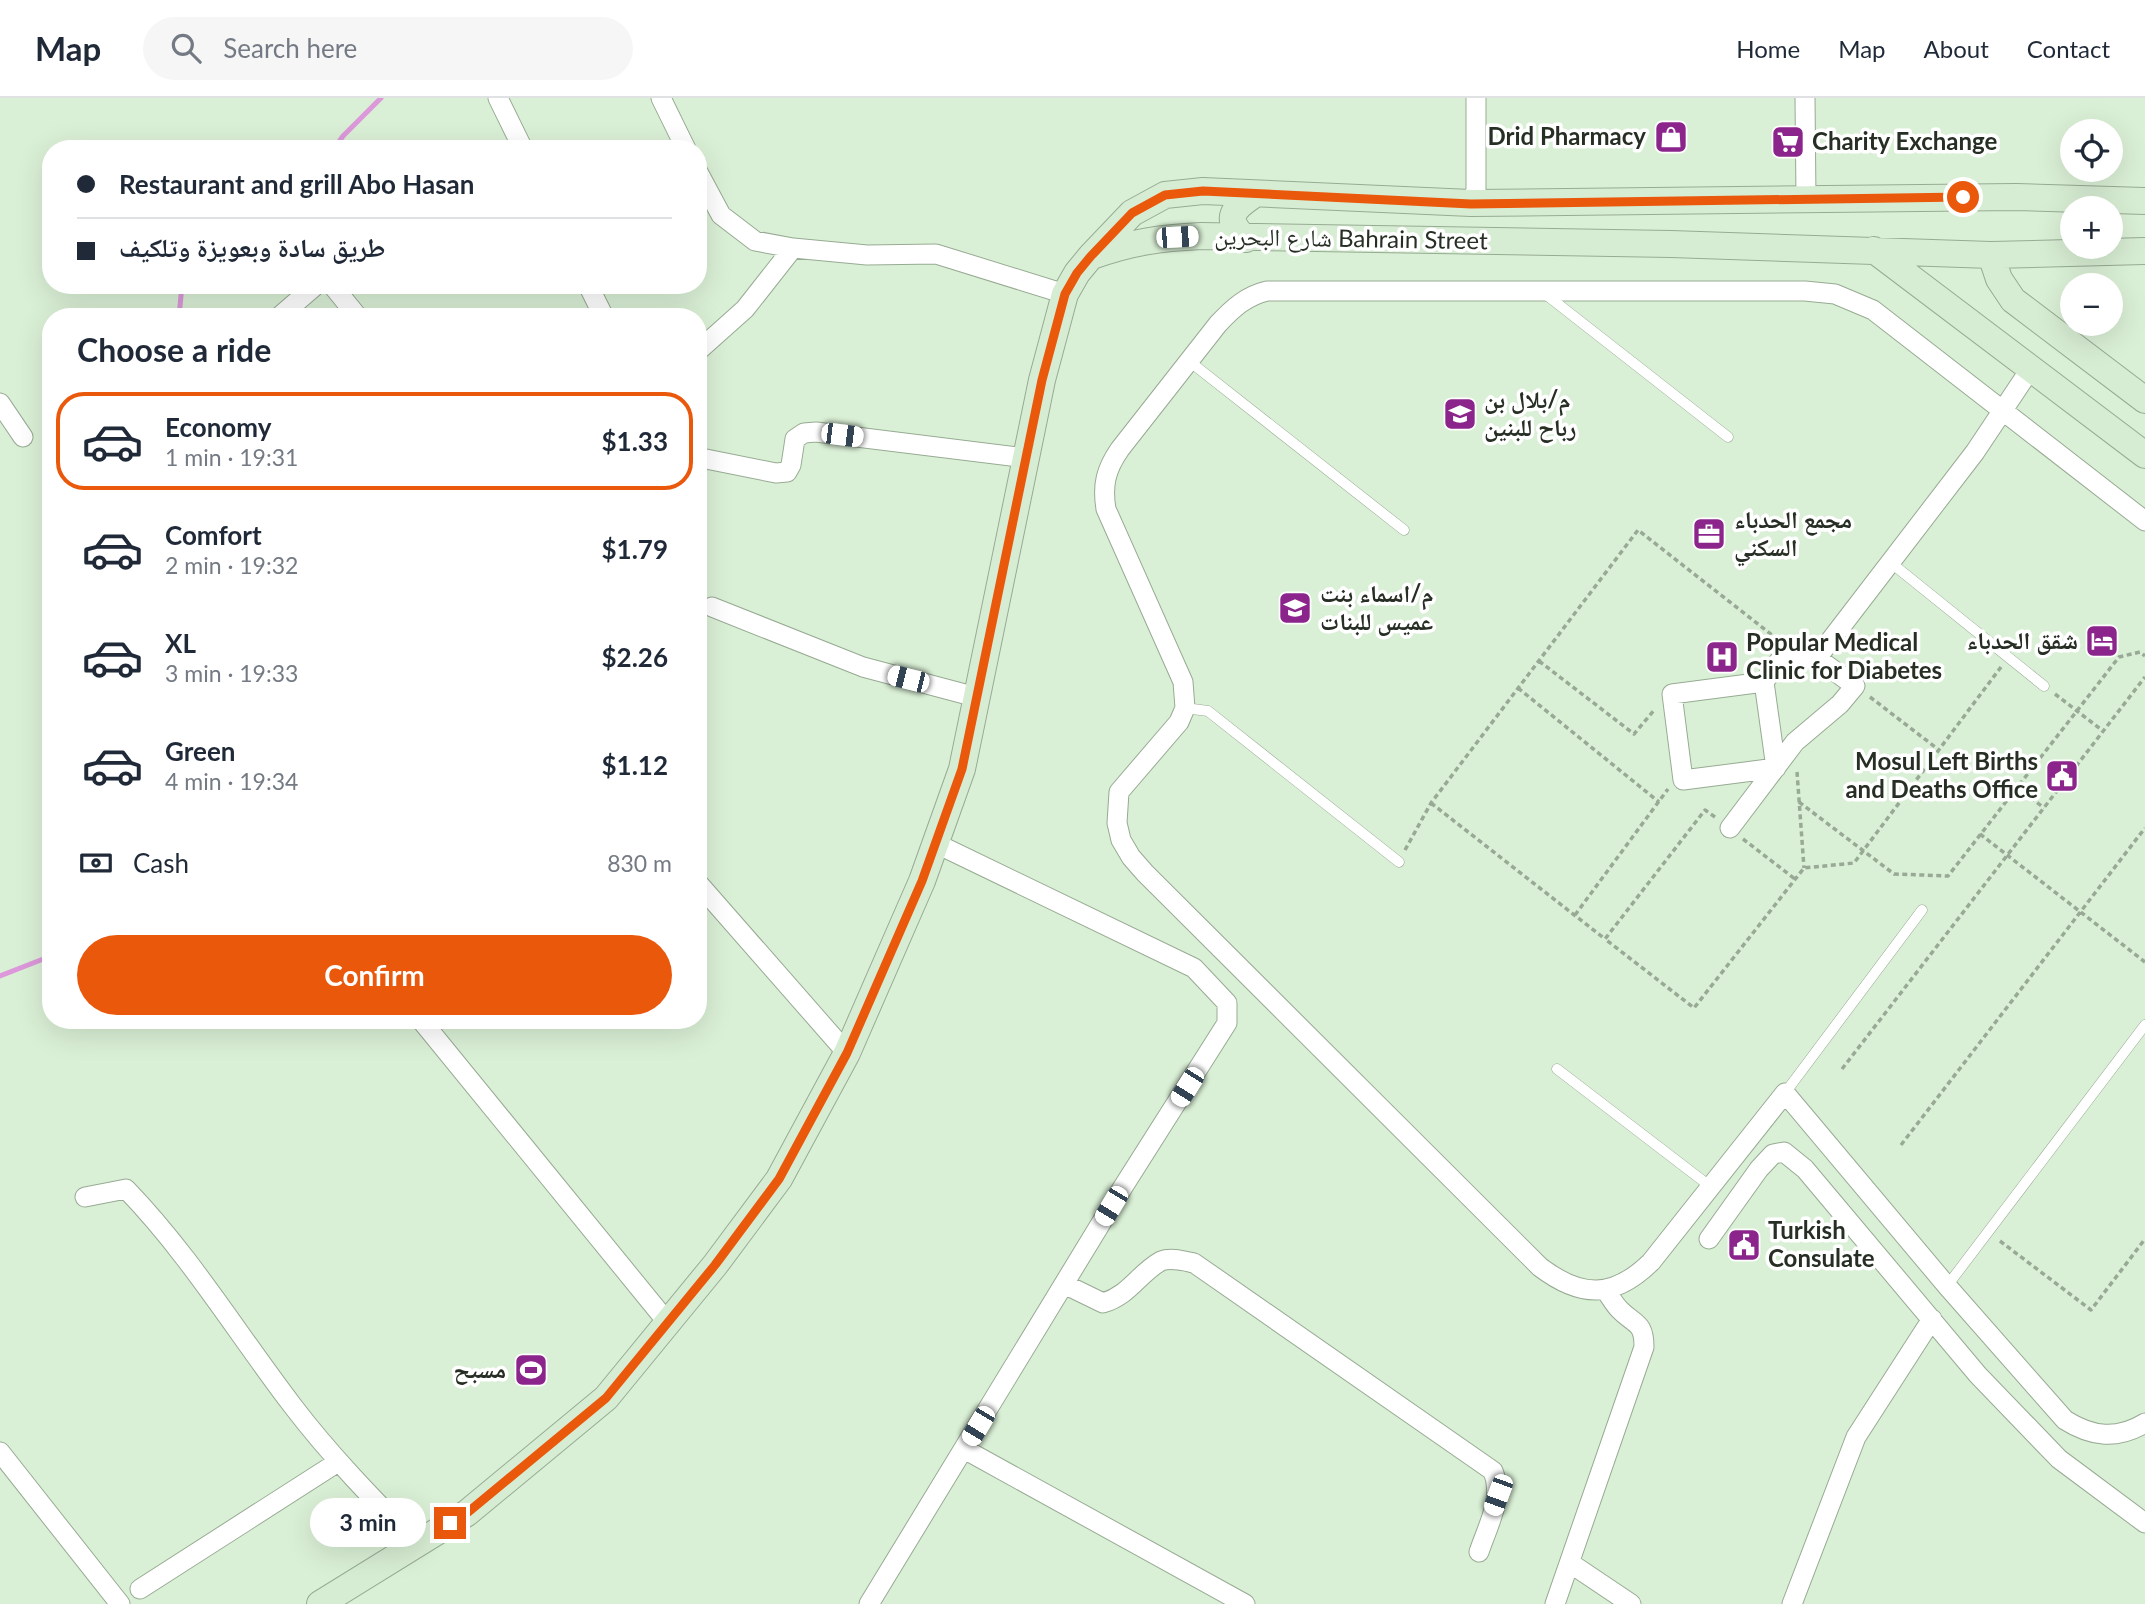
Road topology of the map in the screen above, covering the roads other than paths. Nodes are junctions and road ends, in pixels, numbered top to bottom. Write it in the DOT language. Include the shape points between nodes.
graph roads {
  1 [pos="498,98"];
  2 [pos="661,98"];
  3 [pos="1476,98"];
  4 [pos="1805,98"];
  5 [pos="519,140"];
  6 [pos="682,140"];
  7 [pos="707,189"];
  8 [pos="1255,194"];
  9 [pos="1806,199"];
  10 [pos="1668,201"];
  11 [pos="2145,201"];
  12 [pos="1471,204"];
  13 [pos="1246,239"];
  14 [pos="1671,244"];
  15 [pos="793,248"];
  16 [pos="1874,250"];
  17 [pos="2145,251"];
  18 [pos="1991,255"];
  19 [pos="1091,256"];
  20 [pos="1541,291"];
  21 [pos="306,294"];
  22 [pos="339,294"];
  23 [pos="1065,294"];
  24 [pos="289,308"];
  25 [pos="351,308"];
  26 [pos="707,343"];
  27 [pos="1189,361"];
  28 [pos="2031,368"];
  29 [pos="2145,400"];
  30 [pos="0,403"];
  31 [pos="2001,412"];
  32 [pos="23,437"];
  33 [pos="1728,437"];
  34 [pos="2145,454"];
  35 [pos="1026,458"];
  36 [pos="707,459"];
  37 [pos="2145,521"];
  38 [pos="1404,530"];
  39 [pos="1890,562"];
  40 [pos="712,607"];
  41 [pos="1809,658"];
  42 [pos="1764,682"];
  43 [pos="2044,685"];
  44 [pos="976,697"];
  45 [pos="1185,708"];
  46 [pos="1776,768"];
  47 [pos="1730,828"];
  48 [pos="935,843"];
  49 [pos="1399,862"];
  50 [pos="707,893"];
  51 [pos="1922,910"];
  52 [pos="2145,1025"];
  53 [pos="428,1029"];
  54 [pos="847,1053"];
  55 [pos="1558,1069"];
  56 [pos="1785,1093"];
  57 [pos="1711,1187"];
  58 [pos="85,1197"];
  59 [pos="1709,1239"];
  60 [pos="1064,1284"];
  61 [pos="1947,1286"];
  62 [pos="1605,1290"];
  63 [pos="1931,1319"];
  64 [pos="668,1322"];
  65 [pos="2145,1423"];
  66 [pos="964,1449"];
  67 [pos="0,1452"];
  68 [pos="338,1462"];
  69 [pos="2145,1523"];
  70 [pos="417,1544"];
  71 [pos="1479,1552"];
  72 [pos="1570,1563"];
  73 [pos="140,1589"];
  74 [pos="120,1604"];
  75 [pos="320,1604"];
  76 [pos="869,1604"];
  77 [pos="1245,1604"];
  78 [pos="1555,1604"];
  79 [pos="1630,1604"];
  80 [pos="1792,1604"];
  1 -- 5 [label="street"];
  2 -- 6 [label="street"];
  3 -- 12 [label="street" via="1476,190"];
  4 -- 9 [label="street"];
  7 -- 15 [label="street" via="721,215 755,241"];
  8 -- 12 [label="main road, شارع البحرين Bahrain Street"];
  8 -- 13 [label="main road" via="1232,216 1233,225"];
  8 -- 19 [label="main road, شارع البحرين Bahrain Street" via="1203,191 1165,195 1132,213"];
  9 -- 10 [label="main road, شارع البحرين Bahrain Street"];
  9 -- 11 [label="main road, شارع البحرين Bahrain Street"];
  10 -- 12 [label="main road, شارع البحرين Bahrain Street"];
  10 -- 14 [label="main road" via="1656,217 1656,226"];
  13 -- 14 [label="main road, شارع البحرين Bahrain Street"];
  13 -- 19 [label="main road, شارع البحرين Bahrain Street" via="1151,239"];
  14 -- 16 [label="main road, شارع البحرين Bahrain Street"];
  15 -- 23 [label="street" via="867,255 936,254"];
  15 -- 26 [label="street" via="745,309"];
  16 -- 18 [label="main road, شارع البحرين Bahrain Street"];
  16 -- 28 [label="main road"];
  17 -- 18 [label="main road, شارع البحرين Bahrain Street"];
  18 -- 29 [label="main road" via="2013,300"];
  19 -- 23 [label="main road"];
  20 -- 27 [label="street" via="1267,291 1232,309"];
  20 -- 31 [label="street" via="1835,294 1897,327"];
  20 -- 33 [label="lane"];
  21 -- 24 [label="street"];
  22 -- 25 [label="street"];
  23 -- 35 [label="main road"];
  27 -- 38 [label="lane"];
  27 -- 45 [label="street" via="1111,463 1103,494 1177,667"];
  28 -- 31 [label="street"];
  28 -- 34 [label="main road"];
  30 -- 32 [label="street"];
  31 -- 37 [label="street"];
  31 -- 39 [label="street"];
  35 -- 36 [label="street" via="816,432 795,439 787,472"];
  35 -- 44 [label="main road"];
  39 -- 41 [label="street"];
  39 -- 43 [label="lane"];
  40 -- 44 [label="street" via="863,667"];
  41 -- 42 [label="street" via="1782,657"];
  41 -- 46 [label="street" via="1855,686 1795,742"];
  42 -- 46 [label="street"];
  42 -- 46 [label="street" via="1672,694 1683,780"];
  44 -- 48 [label="main road" via="962,769"];
  45 -- 49 [label="lane" via="1208,710"];
  45 -- 62 [label="street" via="1172,732 1119,792 1117,823 1131,857 1540,1267 1574,1287"];
  46 -- 47 [label="street"];
  48 -- 54 [label="main road"];
  48 -- 60 [label="street" via="1194,968 1227,1003 1227,1023"];
  50 -- 54 [label="street"];
  51 -- 56 [label="lane"];
  52 -- 61 [label="lane"];
  53 -- 64 [label="street"];
  54 -- 64 [label="main road" via="779,1179"];
  55 -- 57 [label="lane"];
  56 -- 57 [label="street"];
  56 -- 61 [label="street"];
  57 -- 62 [label="street" via="1638,1275"];
  58 -- 68 [label="street" via="127,1189 156,1219"];
  59 -- 63 [label="street" via="1759,1169 1773,1154 1784,1152 1805,1169"];
  60 -- 66 [label="street"];
  60 -- 71 [label="street" via="1103,1303 1118,1299 1163,1260 1194,1263 1493,1471 1498,1495"];
  61 -- 65 [label="street" via="2065,1420 2108,1436"];
  62 -- 72 [label="street" via="1620,1311 1639,1324 1644,1347"];
  63 -- 69 [label="street" via="2059,1459"];
  63 -- 80 [label="street" via="1856,1437"];
  64 -- 70 [label="main road" via="606,1398 467,1513"];
  66 -- 76 [label="street"];
  66 -- 77 [label="street"];
  67 -- 74 [label="street"];
  68 -- 70 [label="street"];
  68 -- 73 [label="street"];
  70 -- 75 [label="main road"];
  72 -- 78 [label="street"];
  72 -- 79 [label="street"];
}
